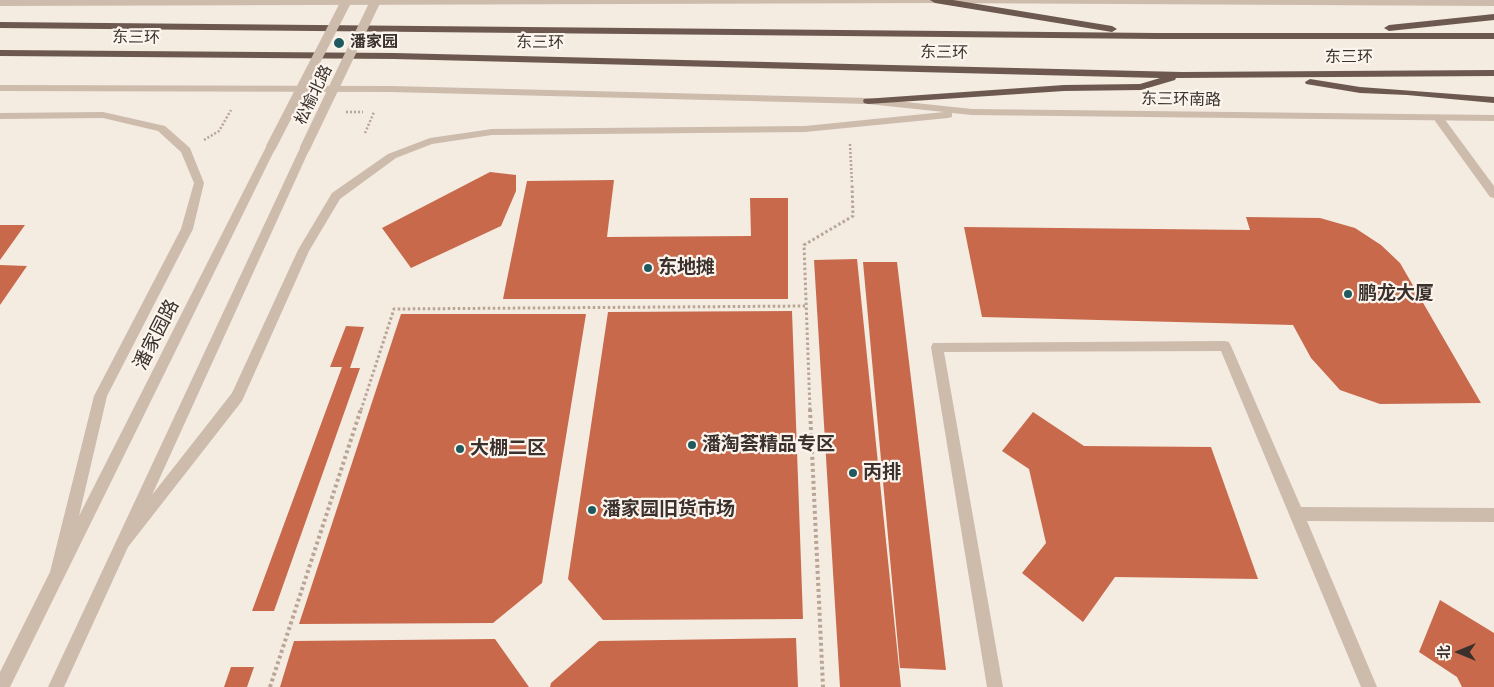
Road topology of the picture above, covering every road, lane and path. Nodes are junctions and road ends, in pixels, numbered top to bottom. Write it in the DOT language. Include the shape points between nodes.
graph roads {
  1 [pos="346,0"];
  2 [pos="376,0"];
  3 [pos="934,0"];
  4 [pos="0,3"];
  5 [pos="1494,3"];
  6 [pos="1494,18"];
  7 [pos="0,25"];
  8 [pos="1314,35"];
  9 [pos="1157,36"];
  10 [pos="1494,36"];
  11 [pos="0,53"];
  12 [pos="272,55"];
  13 [pos="394,56"];
  14 [pos="1494,73"];
  15 [pos="1182,75"];
  16 [pos="1273,75"];
  17 [pos="0,88"];
  18 [pos="868,100"];
  19 [pos="1494,100"];
  20 [pos="374,112"];
  21 [pos="972,112"];
  22 [pos="0,116"];
  23 [pos="1494,118"];
  24 [pos="1439,119"];
  25 [pos="849,126"];
  26 [pos="365,133"];
  27 [pos="1494,194"];
  28 [pos="805,306"];
  29 [pos="1297,514"];
  30 [pos="1494,515"];
  31 [pos="124,542"];
  32 [pos="56,580"];
  33 [pos="1,687"];
  34 [pos="56,687"];
  35 [pos="270,687"];
  36 [pos="823,687"];
  37 [pos="995,687"];
  38 [pos="1369,687"];
  1 -- 32 [label="street, 潘家园路, bridge"];
  2 -- 31 [label="street, 松榆北路, bridge"];
  3 -- 4 [label="street"];
  3 -- 5 [label="street"];
  3 -- 9 [label="highway"];
  6 -- 8 [label="highway"];
  7 -- 9 [label="highway, 东三环"];
  8 -- 9 [label="highway, 东三环"];
  8 -- 10 [label="highway, 东三环"];
  11 -- 12 [label="highway, 东三环"];
  12 -- 13 [label="highway"];
  13 -- 15 [label="highway, 东三环"];
  14 -- 16 [label="highway, 东三环"];
  15 -- 16 [label="highway, 东三环"];
  15 -- 18 [label="highway" via="1141,87 1064,88"];
  16 -- 19 [label="highway" via="1360,90"];
  17 -- 18 [label="street, 东三环南路" via="390,89"];
  18 -- 21 [label="street, 东三环南路"];
  20 -- 26 [label="path"];
  21 -- 24 [label="street, 东三环南路"];
  21 -- 25 [label="street"];
  22 -- 32 [label="street" via="103,115 161,128 186,150 199,183 187,229 101,396"];
  23 -- 24 [label="street, 东三环南路"];
  24 -- 27 [label="street"];
  25 -- 28 [label="path" via="853,216 804,245"];
  25 -- 31 [label="street" via="492,132 430,141 392,156 336,196 304,250 237,397"];
  28 -- 35 [label="path" via="394,309"];
  28 -- 36 [label="path"];
  29 -- 30 [label="street"];
  29 -- 37 [label="street" via="1225,346 937,347"];
  29 -- 38 [label="street"];
  31 -- 34 [label="street"];
  32 -- 33 [label="street, 潘家园路"];
}
